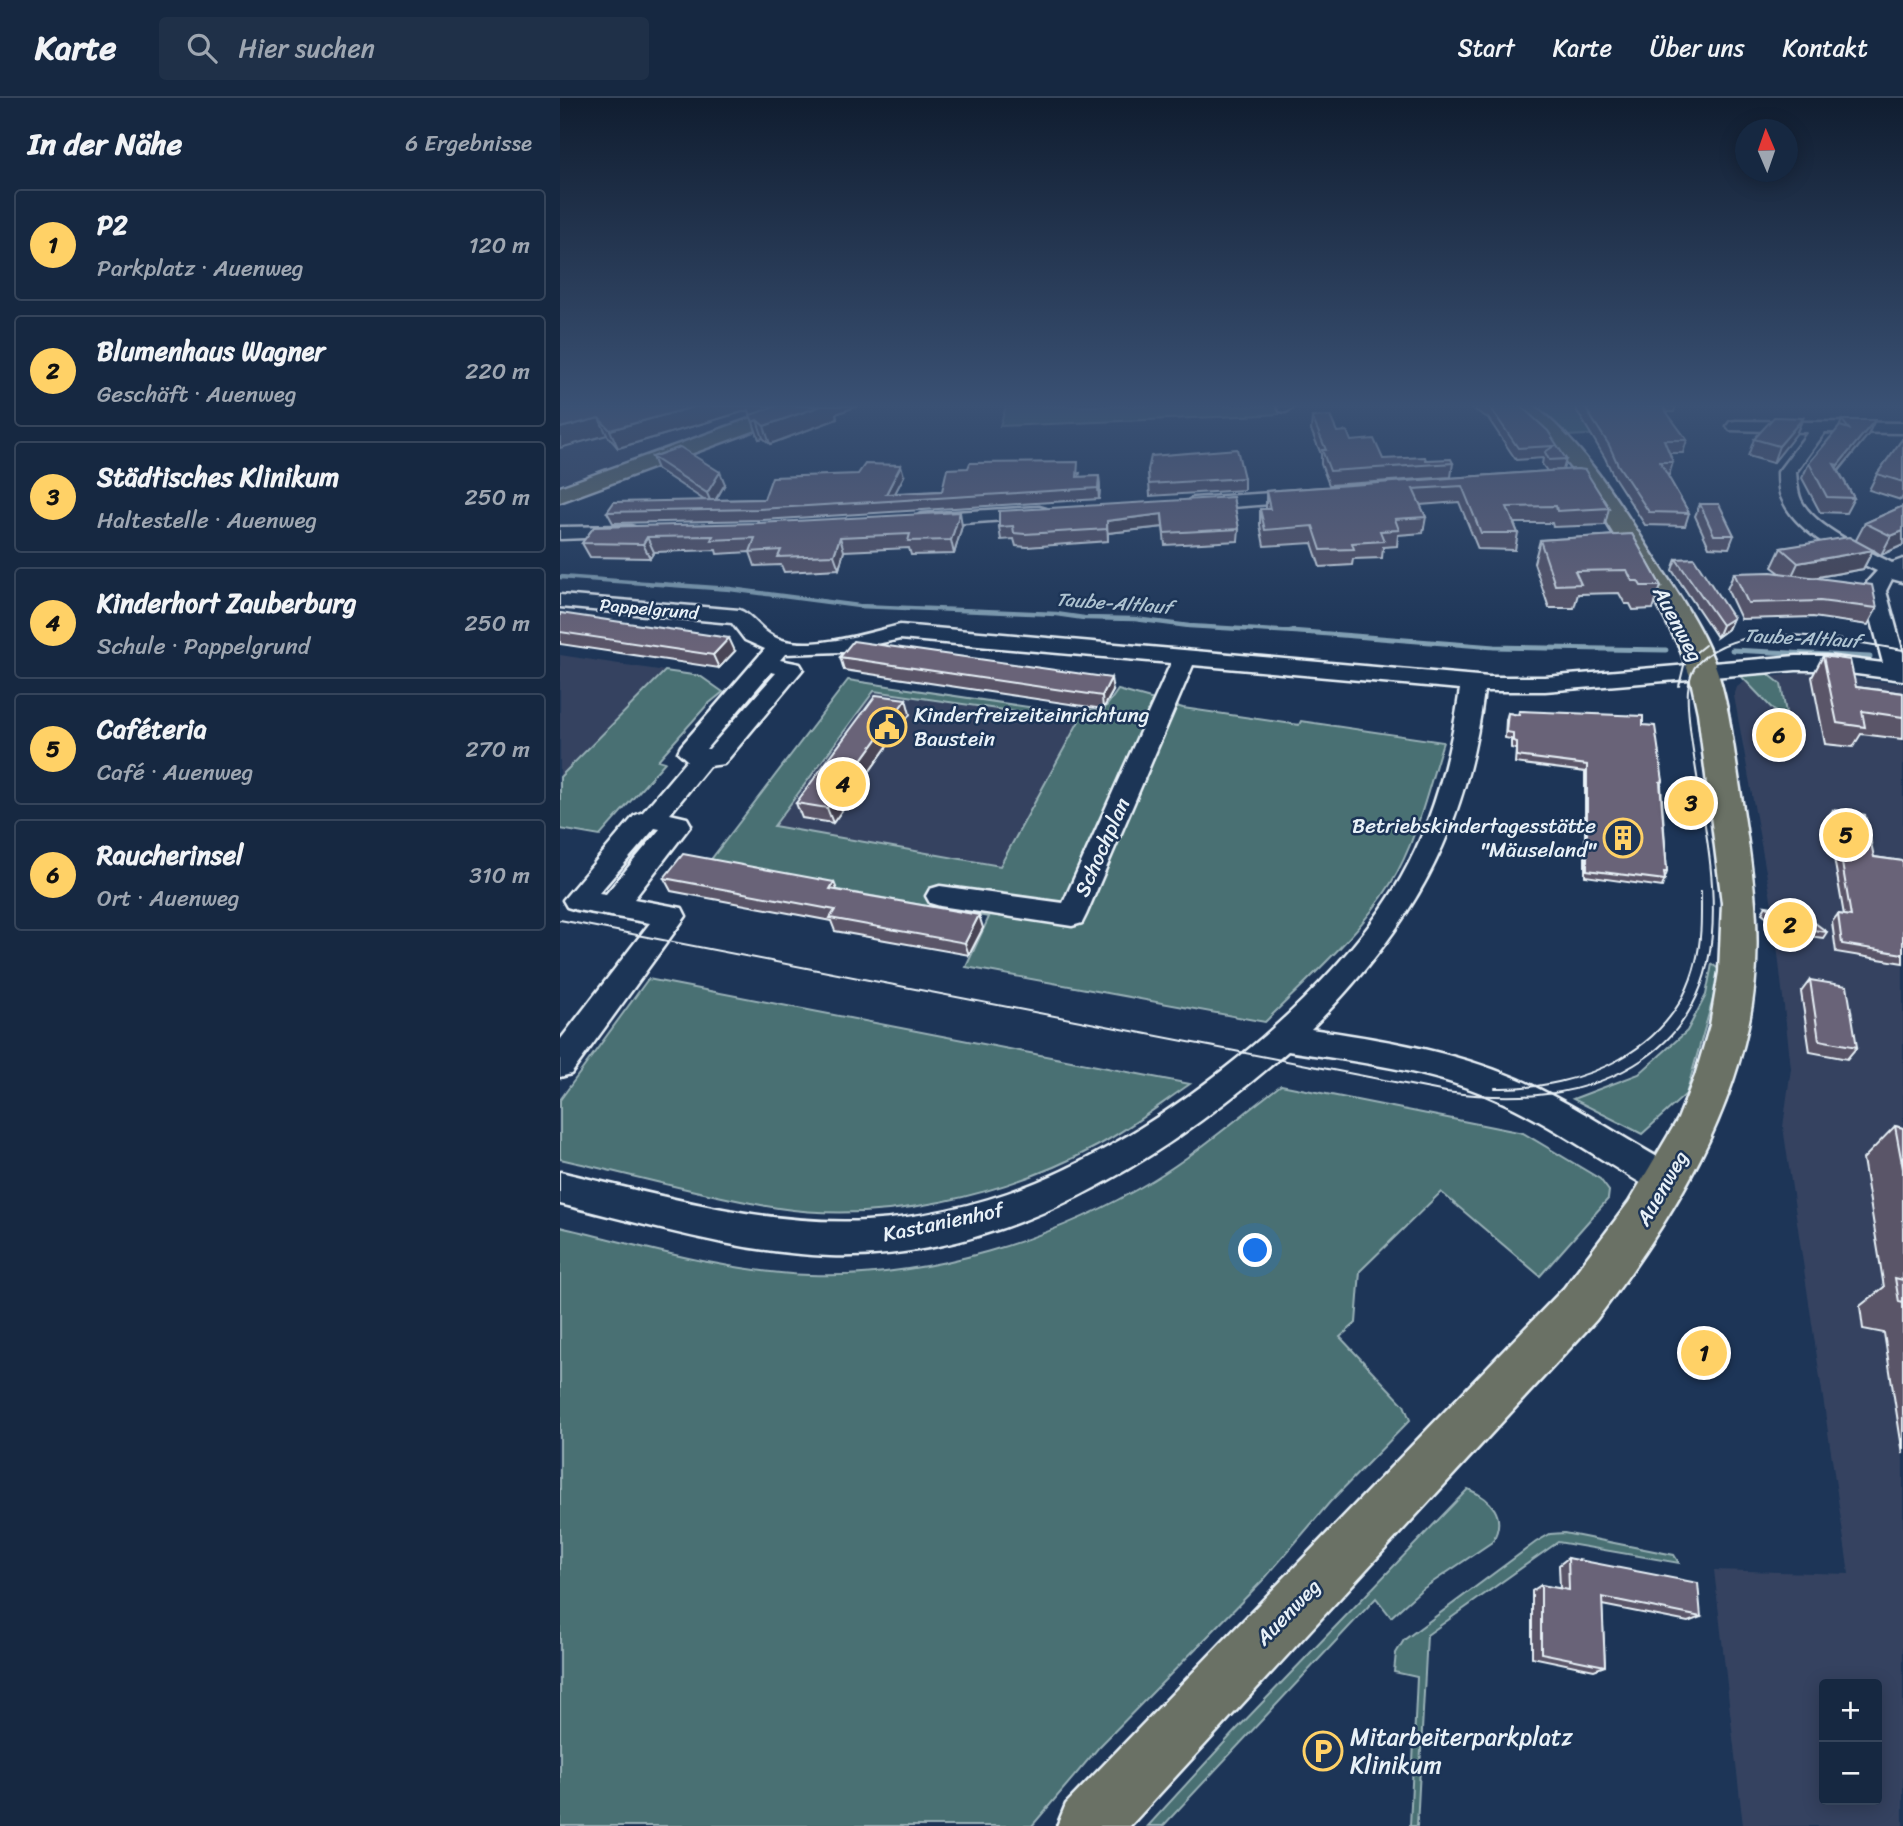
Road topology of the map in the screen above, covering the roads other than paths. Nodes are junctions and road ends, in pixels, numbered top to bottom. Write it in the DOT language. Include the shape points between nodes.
graph roads {
  1 [pos="583,487"];
  2 [pos="1587,487"];
  3 [pos="1789,487"];
  4 [pos="560,495"];
  5 [pos="1317,496"];
  6 [pos="1177,505"];
  7 [pos="1053,512"];
  8 [pos="901,521"];
  9 [pos="654,532"];
  10 [pos="560,533"];
  11 [pos="1899,571"];
  12 [pos="560,601"];
  13 [pos="772,655"];
  14 [pos="1185,656"];
  15 [pos="1702,670"];
  16 [pos="1900,673"];
  17 [pos="1473,682"];
  18 [pos="652,818"];
  19 [pos="940,896"];
  20 [pos="613,905"];
  21 [pos="1281,1037"];
  22 [pos="560,1064"];
  23 [pos="1669,1181"];
  24 [pos="560,1188"];
  25 [pos="1088,1826"];
  1 -- 4 [label="main road"];
  2 -- 15 [label="main road, Auenweg" via="1682,624"];
  3 -- 11 [label="street" via="1790,497 1816,526"];
  5 -- 6 [label="street"];
  7 -- 8 [label="street"];
  9 -- 10 [label="street"];
  11 -- 16 [label="street" via="1876,582 1875,591"];
  12 -- 13 [label="street, Pappelgrund" via="739,617"];
  13 -- 14 [label="street" via="836,648 900,632"];
  13 -- 18 [label="street" via="792,668 715,758 703,757"];
  14 -- 17 [label="street"];
  14 -- 19 [label="street, Schochplan" via="1072,915"];
  15 -- 16 [label="street" via="1815,663"];
  15 -- 17 [label="street" via="1545,684"];
  15 -- 23 [label="main road, Auenweg" via="1737,882 1738,961 1717,1072"];
  17 -- 21 [label="street" via="1453,788 1411,886 1363,953"];
  18 -- 20 [label="street" via="678,825"];
  18 -- 20 [label="street" via="577,900"];
  20 -- 22 [label="street" via="672,916"];
  21 -- 23 [label="street" via="1406,1059 1484,1079 1526,1098"];
  21 -- 24 [label="street, Kastanienhof" via="1208,1100 1086,1175 992,1215 939,1227 868,1238 823,1239 700,1219"];
  23 -- 25 [label="main road, Auenweg" via="1623,1252 1580,1304"];
}
